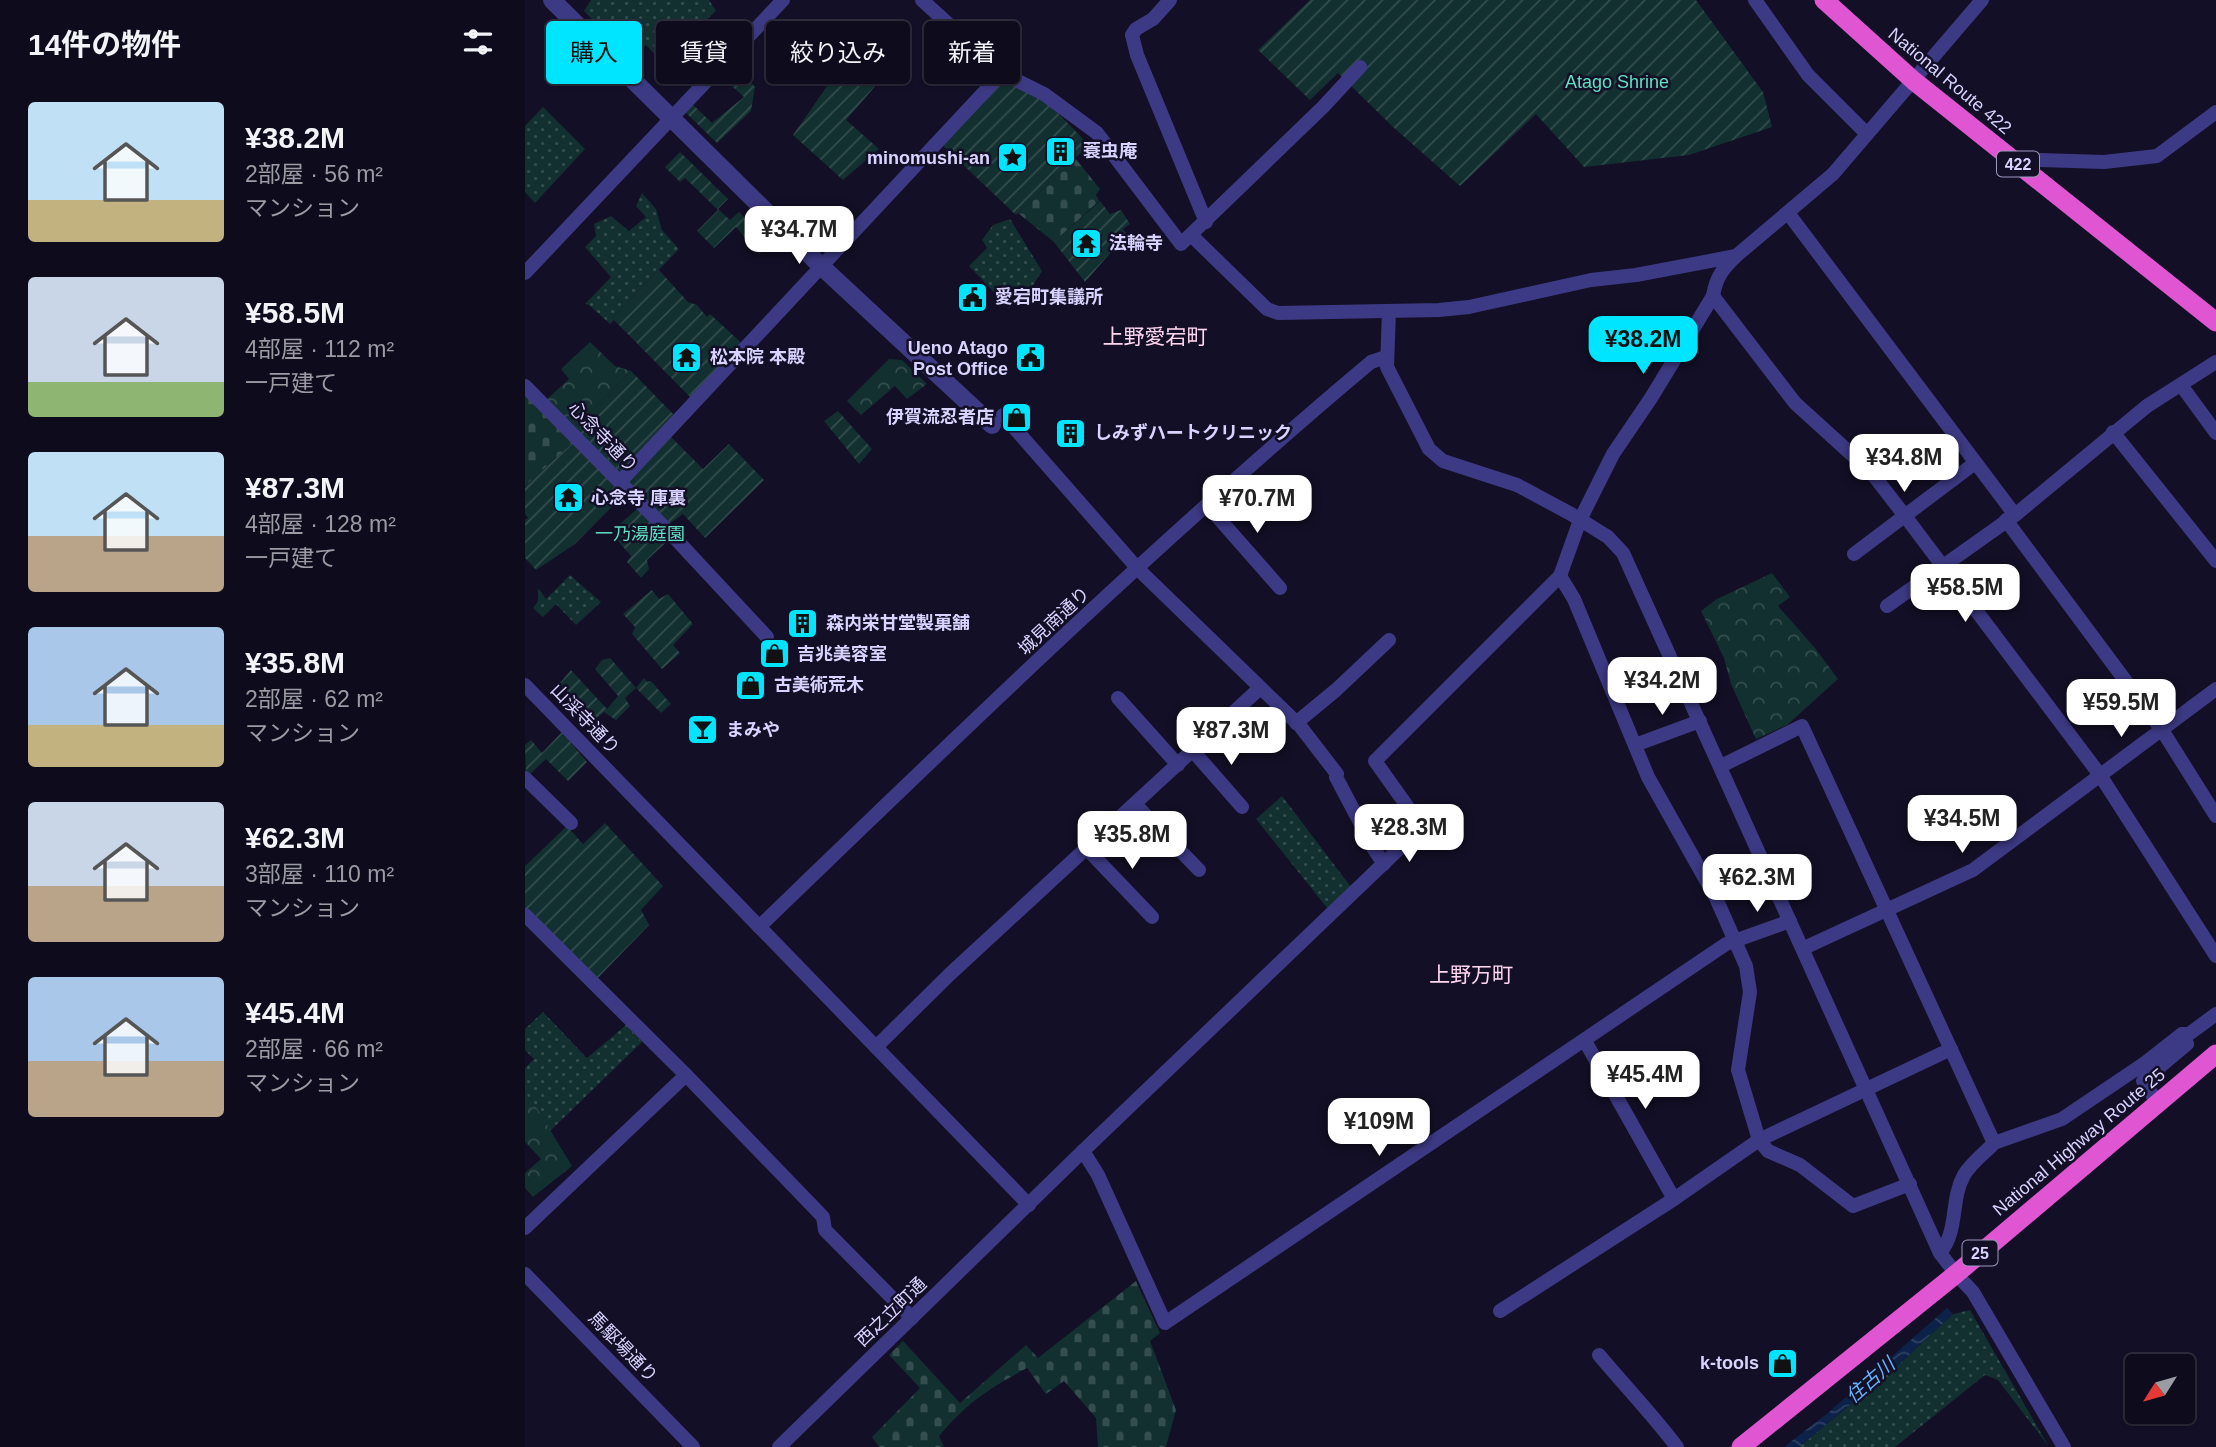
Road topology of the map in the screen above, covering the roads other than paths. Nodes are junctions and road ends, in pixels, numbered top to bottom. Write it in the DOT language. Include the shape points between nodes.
graph roads {
  1 [pos="552,0"];
  2 [pos="783,0"];
  3 [pos="922,0"];
  4 [pos="1170,0"];
  5 [pos="1755,0"];
  6 [pos="1824,0"];
  7 [pos="1982,0"];
  8 [pos="945,21"];
  9 [pos="1360,67"];
  10 [pos="1914,81"];
  11 [pos="1020,82"];
  12 [pos="992,84"];
  13 [pos="2216,112"];
  14 [pos="673,118"];
  15 [pos="1867,134"];
  16 [pos="2012,159"];
  17 [pos="1788,212"];
  18 [pos="1206,222"];
  19 [pos="1191,235"];
  20 [pos="1736,256"];
  21 [pos="822,267"];
  22 [pos="525,273"];
  23 [pos="1713,296"];
  24 [pos="1389,311"];
  25 [pos="2216,322"];
  26 [pos="1386,357"];
  27 [pos="2216,362"];
  28 [pos="2181,385"];
  29 [pos="525,386"];
  30 [pos="997,420"];
  31 [pos="2113,432"];
  32 [pos="2216,433"];
  33 [pos="1975,463"];
  34 [pos="620,482"];
  35 [pos="1207,505"];
  36 [pos="1905,516"];
  37 [pos="2010,517"];
  38 [pos="1580,520"];
  39 [pos="1854,554"];
  40 [pos="2216,561"];
  41 [pos="1943,566"];
  42 [pos="1137,569"];
  43 [pos="1560,576"];
  44 [pos="1280,588"];
  45 [pos="1887,606"];
  46 [pos="767,637"];
  47 [pos="1389,640"];
  48 [pos="525,685"];
  49 [pos="1260,688"];
  50 [pos="2216,689"];
  51 [pos="1118,698"];
  52 [pos="1700,721"];
  53 [pos="1296,723"];
  54 [pos="2162,730"];
  55 [pos="1635,745"];
  56 [pos="1193,751"];
  57 [pos="1178,765"];
  58 [pos="1721,766"];
  59 [pos="2101,775"];
  60 [pos="525,778"];
  61 [pos="1135,804"];
  62 [pos="1242,807"];
  63 [pos="2216,816"];
  64 [pos="571,823"];
  65 [pos="1087,849"];
  66 [pos="1384,864"];
  67 [pos="1199,870"];
  68 [pos="1887,909"];
  69 [pos="525,915"];
  70 [pos="1151,917"];
  71 [pos="1790,920"];
  72 [pos="759,927"];
  73 [pos="1736,940"];
  74 [pos="1804,948"];
  75 [pos="2216,956"];
  76 [pos="2216,1014"];
  77 [pos="2182,1034"];
  78 [pos="1585,1041"];
  79 [pos="876,1047"];
  80 [pos="1951,1049"];
  81 [pos="2216,1054"];
  82 [pos="686,1075"];
  83 [pos="1868,1089"];
  84 [pos="2158,1103"];
  85 [pos="1759,1140"];
  86 [pos="1994,1143"];
  87 [pos="1083,1151"];
  88 [pos="1910,1184"];
  89 [pos="1674,1199"];
  90 [pos="1029,1205"];
  91 [pos="525,1228"];
  92 [pos="1940,1252"];
  93 [pos="525,1274"];
  94 [pos="1956,1274"];
  95 [pos="1500,1311"];
  96 [pos="912,1318"];
  97 [pos="1599,1356"];
  98 [pos="693,1447"];
  99 [pos="779,1447"];
  100 [pos="1677,1447"];
  101 [pos="1741,1447"];
  102 [pos="2064,1447"];
  1 -- 14 [label="street"];
  2 -- 14 [label="street"];
  3 -- 8 [label="street"];
  4 -- 18 [label="street" via="1132,35"];
  5 -- 15 [label="street" via="1808,75"];
  6 -- 10 [label="highway, National Route 422 / 422"];
  7 -- 10 [label="street"];
  9 -- 18 [label="street"];
  10 -- 15 [label="street"];
  10 -- 16 [label="highway, National Route 422 / 422"];
  11 -- 19 [label="street" via="1097,132 1181,244"];
  12 -- 21 [label="street"];
  13 -- 16 [label="street" via="2157,156 2104,162"];
  14 -- 21 [label="street"];
  14 -- 22 [label="street"];
  15 -- 17 [label="street" via="1833,174"];
  16 -- 25 [label="highway, National Route 422 / 422"];
  17 -- 20 [label="street"];
  17 -- 33 [label="street"];
  18 -- 19 [label="street"];
  19 -- 24 [label="street" via="1267,309 1278,313"];
  20 -- 23 [label="street" via="1721,271"];
  20 -- 24 [label="street" via="1591,280 1469,307"];
  21 -- 30 [label="street"];
  21 -- 34 [label="street"];
  23 -- 36 [label="street" via="1795,403 1871,472"];
  23 -- 38 [label="street" via="1613,454"];
  24 -- 26 [label="street"];
  26 -- 35 [label="street, 城見南通り" via="1371,362"];
  26 -- 38 [label="street" via="1429,450 1456,467 1517,485"];
  27 -- 28 [label="street"];
  28 -- 31 [label="street"];
  28 -- 32 [label="street"];
  29 -- 34 [label="street, 心念寺通り"];
  30 -- 42 [label="street"];
  31 -- 37 [label="street"];
  31 -- 40 [label="street"];
  33 -- 36 [label="street"];
  33 -- 37 [label="street"];
  34 -- 46 [label="street, 心念寺通り"];
  35 -- 42 [label="street, 城見南通り"];
  35 -- 44 [label="street"];
  36 -- 39 [label="street"];
  36 -- 41 [label="street"];
  37 -- 41 [label="street"];
  37 -- 54 [label="street"];
  38 -- 43 [label="street"];
  38 -- 52 [label="street" via="1608,537 1623,553"];
  41 -- 45 [label="street"];
  41 -- 59 [label="street"];
  42 -- 49 [label="street"];
  42 -- 72 [label="street, 城見南通り"];
  43 -- 55 [label="street"];
  43 -- 66 [label="street, 西之立町通" via="1375,761 1414,821 1412,834"];
  47 -- 53 [label="street"];
  48 -- 72 [label="street, 山渓寺通り"];
  49 -- 53 [label="street"];
  49 -- 56 [label="street"];
  50 -- 54 [label="street"];
  51 -- 57 [label="street"];
  52 -- 55 [label="street"];
  52 -- 58 [label="street"];
  53 -- 66 [label="street" via="1337,774"];
  54 -- 59 [label="street"];
  54 -- 63 [label="street"];
  55 -- 73 [label="street"];
  56 -- 57 [label="street"];
  56 -- 62 [label="street"];
  57 -- 61 [label="street"];
  58 -- 68 [label="street" via="1803,726"];
  58 -- 71 [label="street"];
  59 -- 68 [label="street" via="1973,870"];
  59 -- 75 [label="street"];
  60 -- 64 [label="street"];
  61 -- 65 [label="street"];
  61 -- 67 [label="street"];
  65 -- 70 [label="street"];
  65 -- 79 [label="street"];
  66 -- 87 [label="street, 西之立町通"];
  68 -- 74 [label="street"];
  68 -- 80 [label="street"];
  69 -- 82 [label="street"];
  71 -- 73 [label="street"];
  71 -- 74 [label="street"];
  72 -- 79 [label="street, 山渓寺通り"];
  73 -- 78 [label="street"];
  73 -- 85 [label="street" via="1747,966 1750,992 1738,1070"];
  74 -- 83 [label="street"];
  76 -- 77 [label="street" via="2189,1034"];
  77 -- 84 [label="street" via="2187,1044 2143,1081"];
  77 -- 86 [label="street" via="2062,1119"];
  78 -- 87 [label="street" via="1165,1323"];
  78 -- 89 [label="street"];
  79 -- 90 [label="street, 山渓寺通り"];
  80 -- 83 [label="street"];
  80 -- 86 [label="street"];
  81 -- 84 [label="highway, National Highway Route 25 / 25"];
  82 -- 91 [label="street"];
  82 -- 96 [label="street" via="823,1217 825,1230"];
  83 -- 85 [label="street"];
  83 -- 88 [label="street"];
  84 -- 94 [label="highway, National Highway Route 25 / 25"];
  85 -- 88 [label="street" via="1768,1152 1800,1165 1853,1206"];
  85 -- 89 [label="street"];
  86 -- 92 [label="street" via="1965,1175 1957,1193 1950,1241"];
  87 -- 90 [label="street, 西之立町通"];
  88 -- 92 [label="street"];
  89 -- 95 [label="street"];
  90 -- 96 [label="street, 西之立町通"];
  92 -- 94 [label="street"];
  93 -- 98 [label="street, 馬駆場通り"];
  94 -- 101 [label="highway, National Highway Route 25 / 25"];
  94 -- 102 [label="street" via="1973,1292"];
  96 -- 99 [label="street, 西之立町通"];
  97 -- 100 [label="street"];
}
